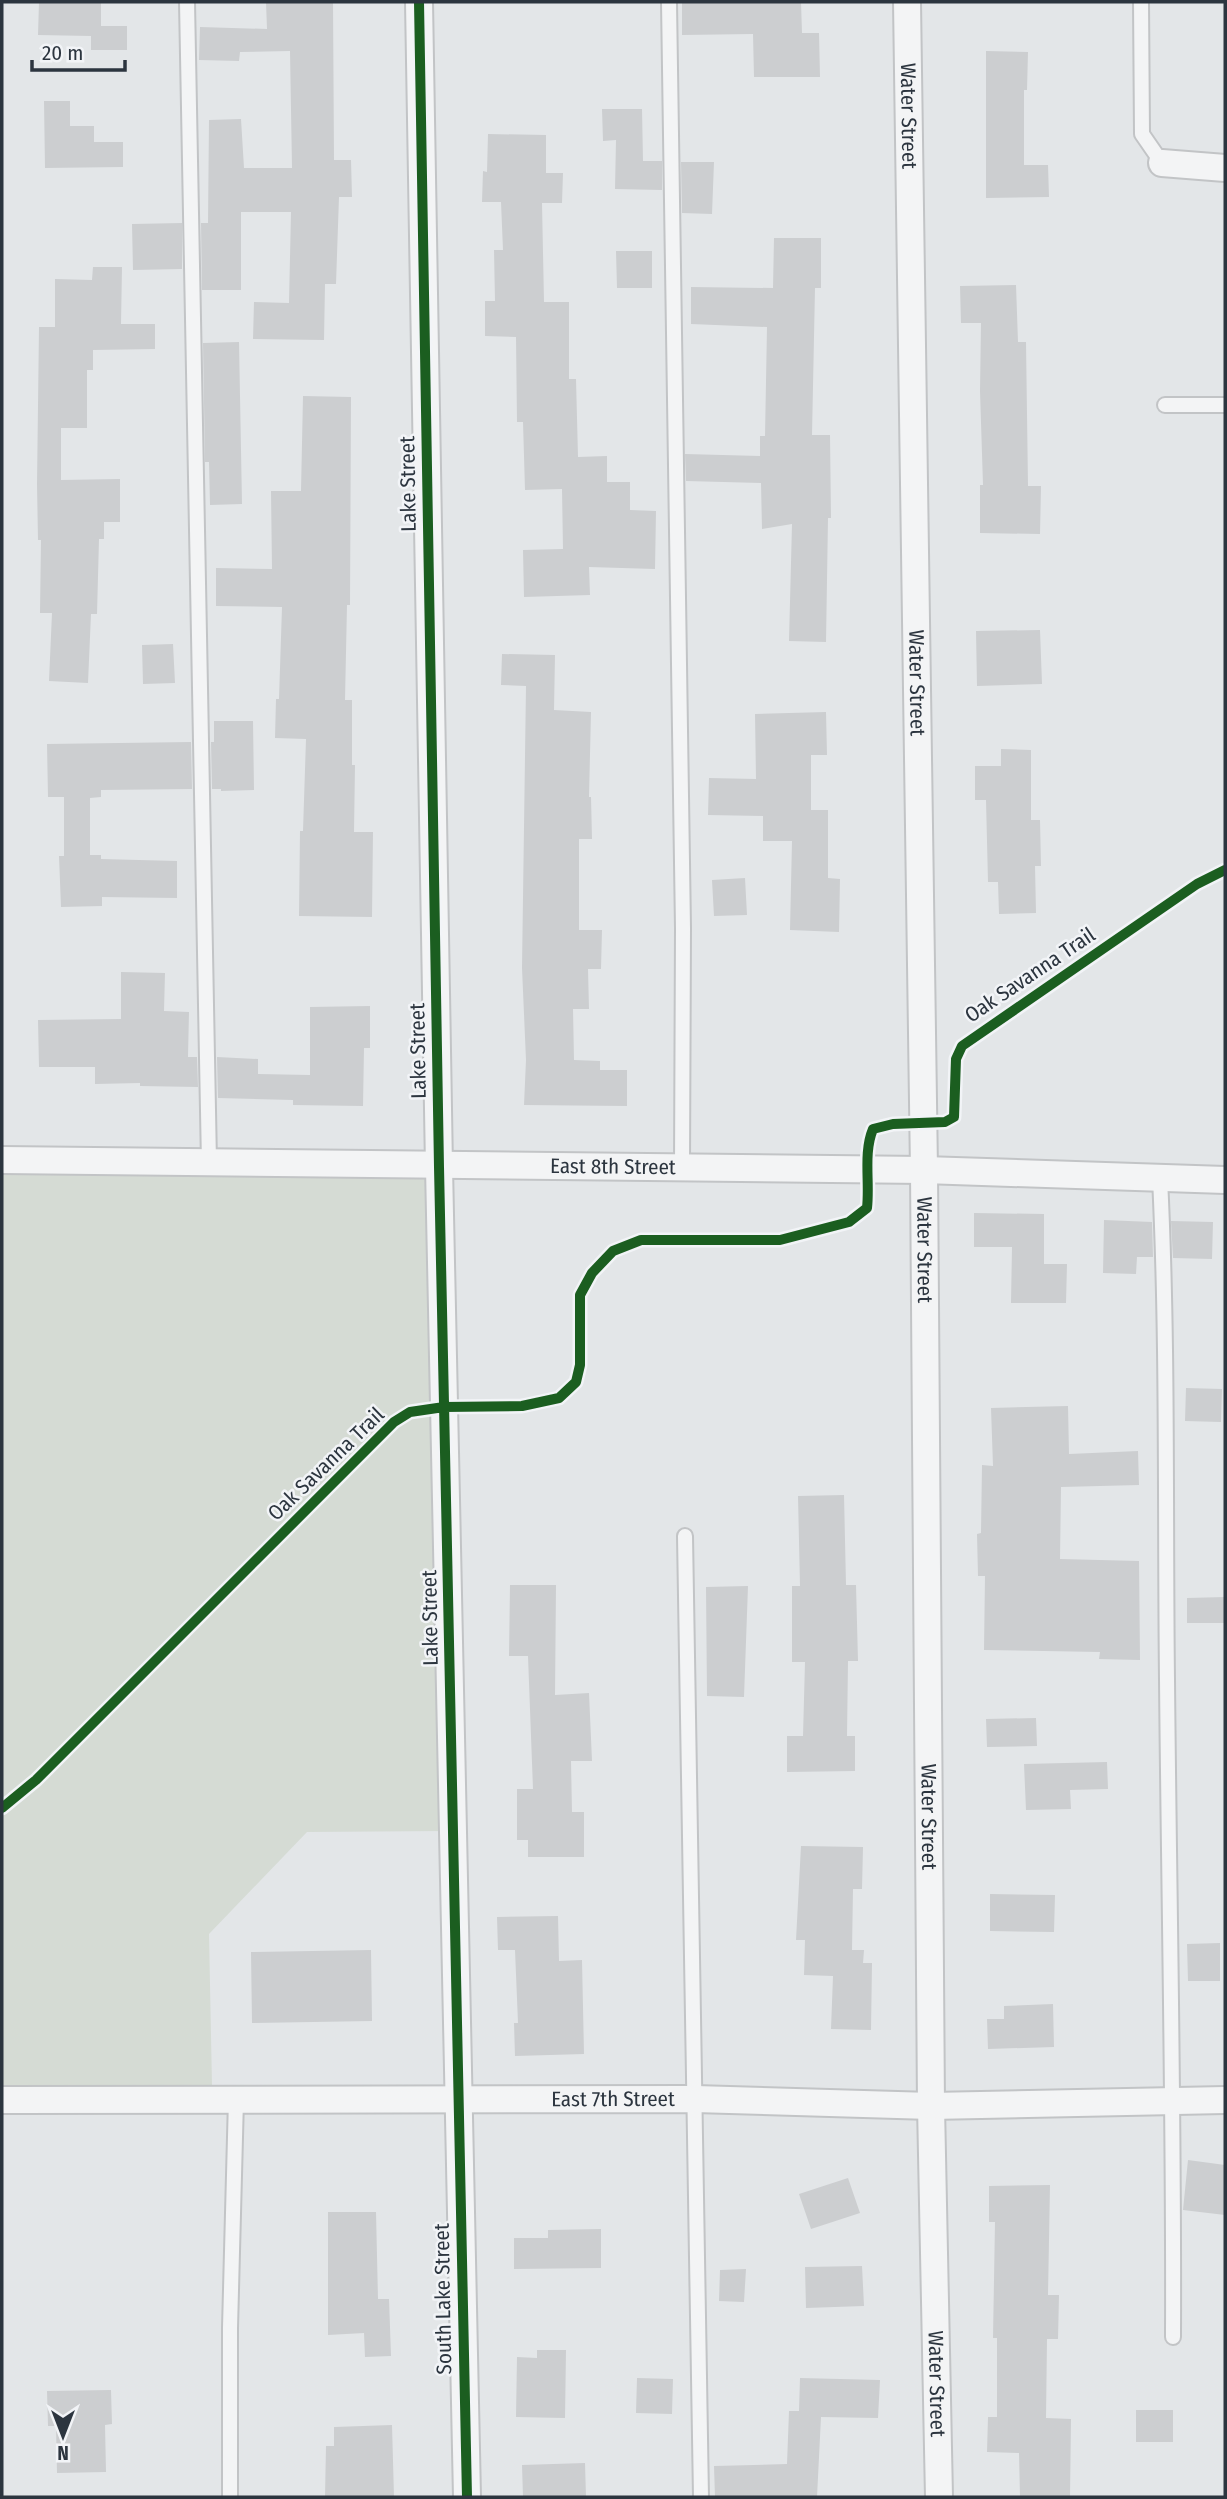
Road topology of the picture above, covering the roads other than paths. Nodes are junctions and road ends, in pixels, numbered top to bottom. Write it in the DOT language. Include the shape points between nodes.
graph roads {
  1 [pos="187,2"];
  2 [pos="419,2"];
  3 [pos="669,2"];
  4 [pos="907,2"];
  5 [pos="1141,2"];
  6 [pos="1162,163"];
  7 [pos="1225,168"];
  8 [pos="1165,405"];
  9 [pos="1225,405"];
  10 [pos="2,1160"];
  11 [pos="209,1163"];
  12 [pos="439,1167"];
  13 [pos="682,1168"];
  14 [pos="924,1170"];
  15 [pos="1160,1178"];
  16 [pos="1225,1180"];
  17 [pos="685,1536"];
  18 [pos="236,2099"];
  19 [pos="458,2099"];
  20 [pos="695,2099"];
  21 [pos="2,2100"];
  22 [pos="1174,2100"];
  23 [pos="1225,2100"];
  24 [pos="931,2106"];
  25 [pos="1173,2337"];
  26 [pos="230,2497"];
  27 [pos="467,2497"];
  28 [pos="701,2497"];
  29 [pos="939,2497"];
  1 -- 11 [label="lane"];
  2 -- 12 [label="street, Lake Street"];
  3 -- 13 [label="lane"];
  4 -- 14 [label="street, Water Street"];
  5 -- 6 [label="lane" via="1142,134"];
  6 -- 7 [label="street"];
  8 -- 9 [label="lane"];
  10 -- 11 [label="street, East 8th Street"];
  11 -- 12 [label="street, East 8th Street"];
  12 -- 13 [label="street, East 8th Street"];
  12 -- 19 [label="street, Lake Street"];
  13 -- 14 [label="street, East 8th Street"];
  14 -- 15 [label="street, East 8th Street"];
  14 -- 24 [label="street, Water Street"];
  15 -- 16 [label="street, East 8th Street"];
  15 -- 22 [label="lane"];
  17 -- 20 [label="lane"];
  18 -- 19 [label="street, East 7th Street"];
  18 -- 21 [label="street, East 7th Street"];
  18 -- 26 [label="lane"];
  19 -- 20 [label="street, East 7th Street"];
  19 -- 27 [label="street, South Lake Street"];
  20 -- 24 [label="street, East 7th Street"];
  20 -- 28 [label="lane"];
  22 -- 23 [label="street, East 7th Street"];
  22 -- 24 [label="street, East 7th Street"];
  22 -- 25 [label="lane"];
  24 -- 29 [label="street, Water Street"];
}
